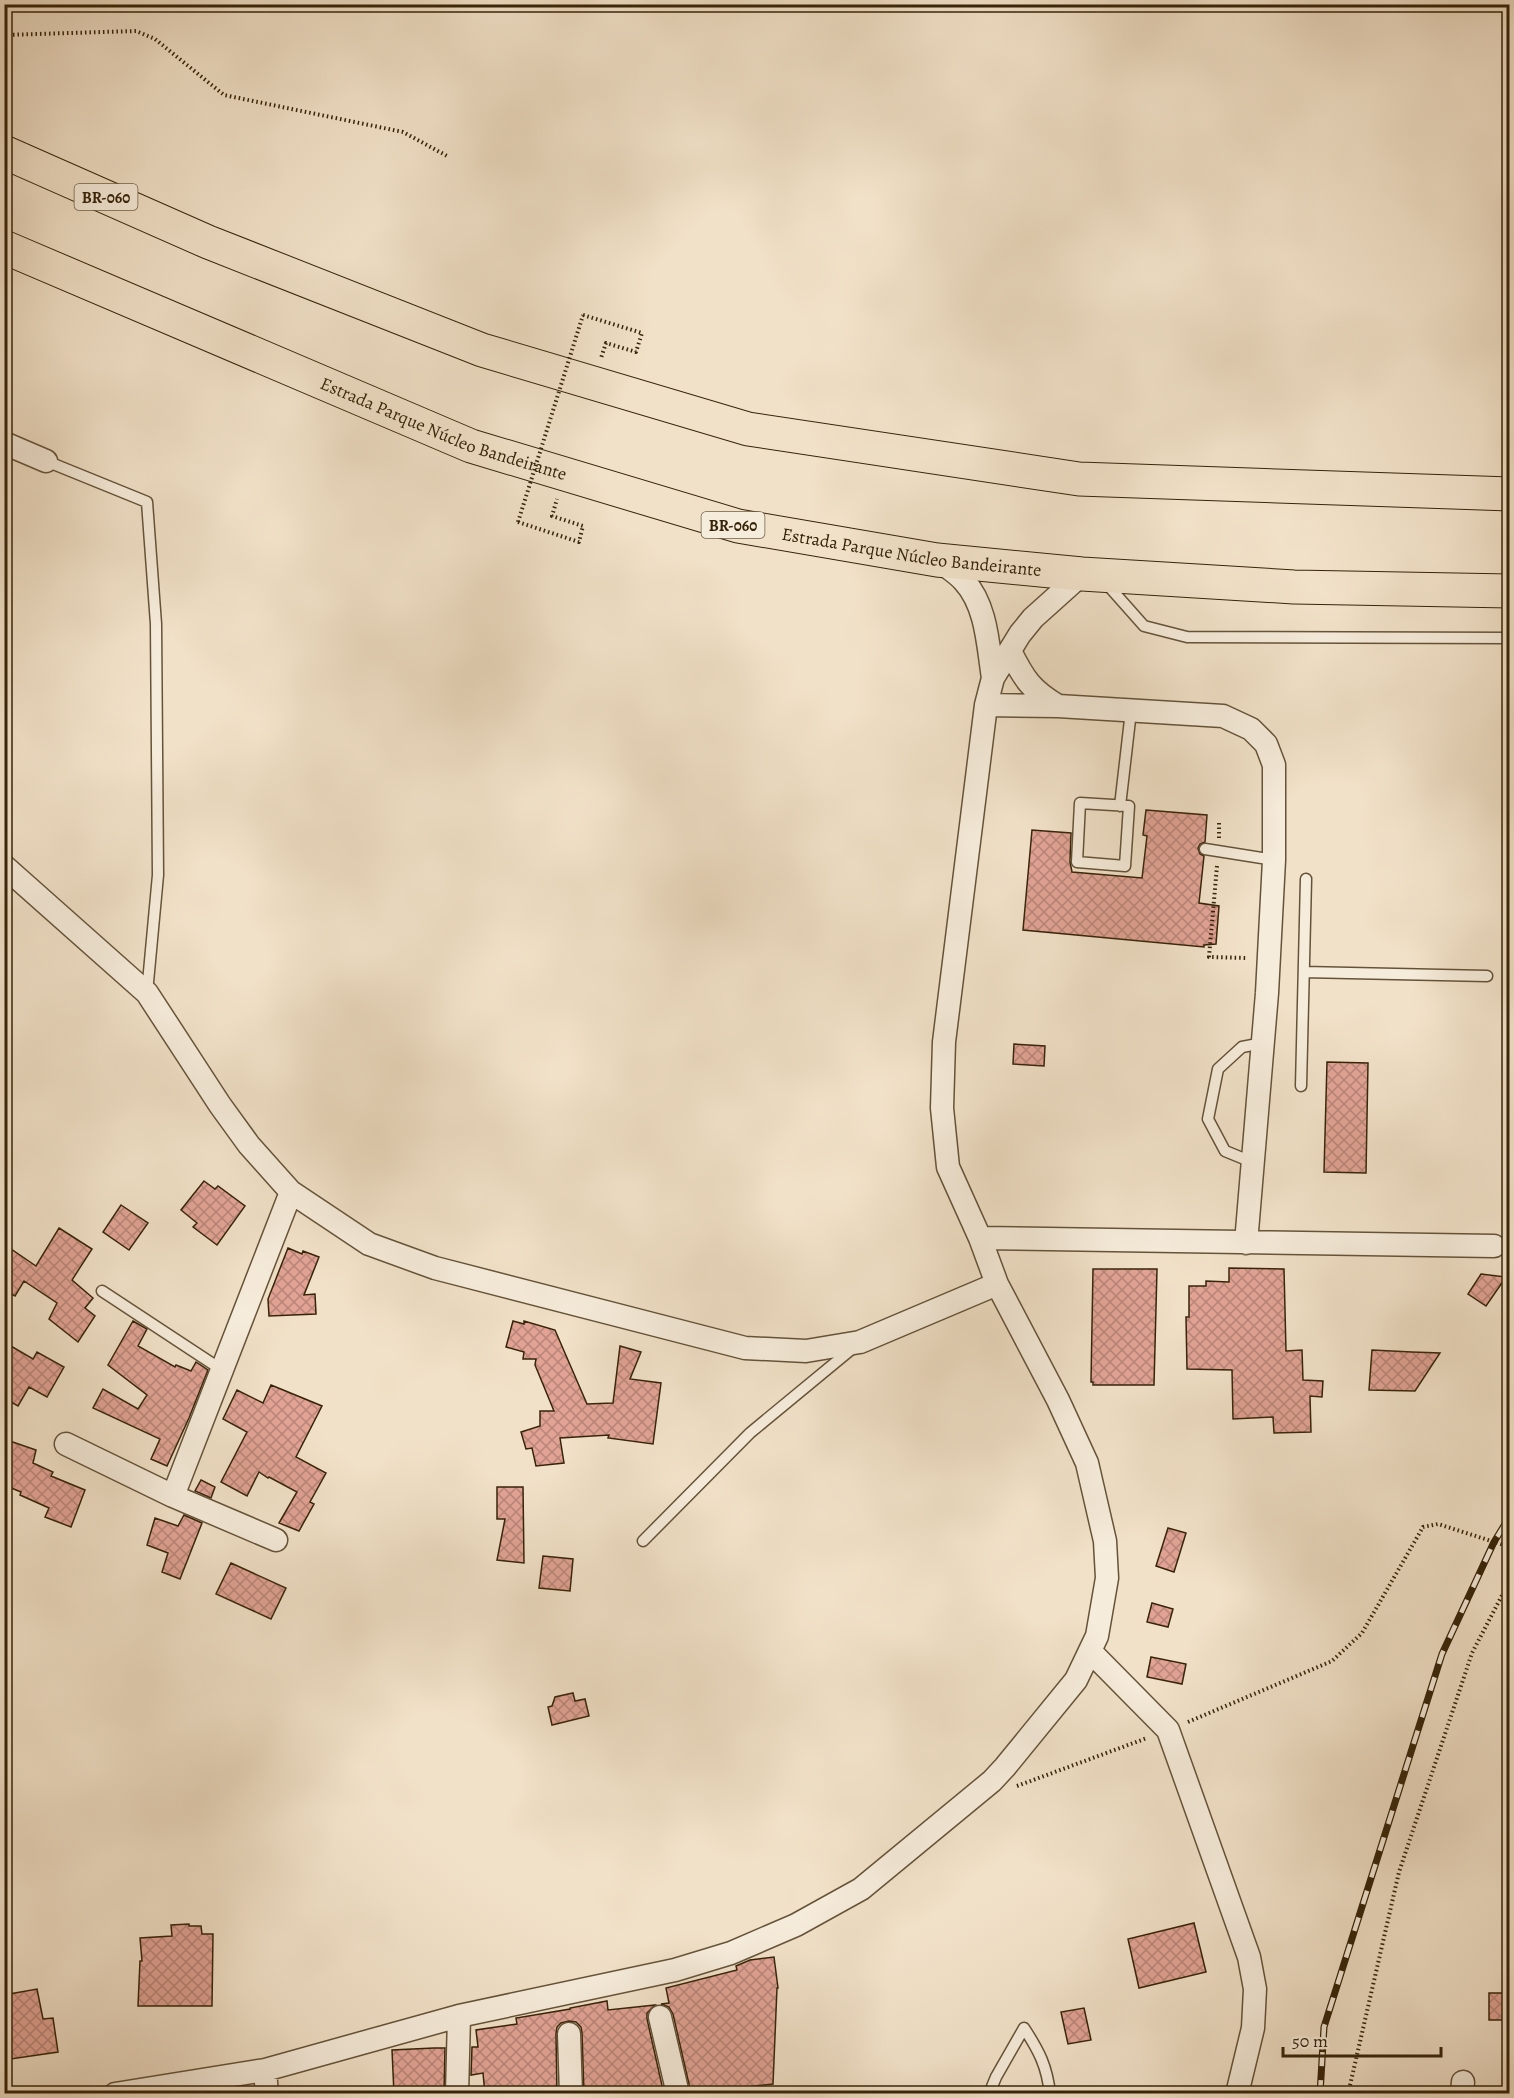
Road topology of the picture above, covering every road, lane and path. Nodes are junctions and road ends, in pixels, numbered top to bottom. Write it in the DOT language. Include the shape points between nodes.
graph roads {
  1 [pos="4,35"];
  2 [pos="4,152"];
  3 [pos="449,157"];
  4 [pos="4,247"];
  5 [pos="606,343"];
  6 [pos="4,442"];
  7 [pos="46,461"];
  8 [pos="1509,494"];
  9 [pos="552,516"];
  10 [pos="937,560"];
  11 [pos="1091,574"];
  12 [pos="1509,591"];
  13 [pos="1509,638"];
  14 [pos="1010,651"];
  15 [pos="993,678"];
  16 [pos="986,705"];
  17 [pos="1058,706"];
  18 [pos="1131,711"];
  19 [pos="1120,806"];
  20 [pos="1219,823"];
  21 [pos="1205,849"];
  22 [pos="1218,851"];
  23 [pos="1274,860"];
  24 [pos="4,866"];
  25 [pos="1306,879"];
  26 [pos="1248,958"];
  27 [pos="1304,972"];
  28 [pos="1487,976"];
  29 [pos="147,993"];
  30 [pos="1263,1043"];
  31 [pos="1301,1086"];
  32 [pos="1252,1162"];
  33 [pos="291,1192"];
  34 [pos="980,1238"];
  35 [pos="1246,1243"];
  36 [pos="1494,1246"];
  37 [pos="997,1284"];
  38 [pos="102,1291"];
  39 [pos="860,1342"];
  40 [pos="223,1370"];
  41 [pos="66,1444"];
  42 [pos="173,1496"];
  43 [pos="276,1540"];
  44 [pos="643,1541"];
  45 [pos="1509,1547"];
  46 [pos="1509,1580"];
  47 [pos="1090,1651"];
  48 [pos="1168,1730"];
  49 [pos="1009,1789"];
  50 [pos="459,2016"];
  51 [pos="660,2017"];
  52 [pos="569,2034"];
  53 [pos="265,2070"];
  54 [pos="115,2094"];
  55 [pos="267,2094"];
  56 [pos="457,2094"];
  57 [pos="571,2094"];
  58 [pos="678,2094"];
  59 [pos="989,2094"];
  60 [pos="1050,2094"];
  61 [pos="1237,2094"];
  62 [pos="1348,2094"];
  1 -- 3 [label="path" via="136,31 155,39 224,95 403,132"];
  2 -- 8 [label="highway, BR-060" via="208,242 482,350 748,429 1079,479"];
  4 -- 10 [label="highway, Estrada Parque Núcleo Bandeirante / BR-060" via="471,446 738,526"];
  5 -- 9 [label="path, bridge" via="636,352 642,333 583,315 518,522 579,542 583,526"];
  6 -- 7 [label="street"];
  7 -- 29 [label="lane" via="147,502 156,624 158,875"];
  10 -- 11 [label="highway, Estrada Parque Núcleo Bandeirante / BR-060"];
  10 -- 15 [label="street" via="963,579 974,593 983,616"];
  11 -- 12 [label="highway, Estrada Parque Núcleo Bandeirante / BR-060" via="1294,587"];
  11 -- 13 [label="lane" via="1144,626 1187,637"];
  11 -- 14 [label="street" via="1033,618"];
  14 -- 15 [label="street"];
  14 -- 17 [label="street" via="1037,694"];
  15 -- 16 [label="street"];
  16 -- 17 [label="street"];
  16 -- 34 [label="street" via="944,1042 942,1108 948,1167"];
  17 -- 18 [label="street"];
  18 -- 19 [label="lane"];
  18 -- 23 [label="street" via="1223,716 1251,729 1266,744 1274,765"];
  19 -- 19 [label="lane" via="1129,806 1125,866 1077,862 1080,803"];
  20 -- 22 [label="path"];
  21 -- 22 [label="lane"];
  22 -- 23 [label="lane"];
  22 -- 26 [label="path" via="1209,957"];
  23 -- 30 [label="street"];
  24 -- 29 [label="street"];
  25 -- 27 [label="lane"];
  27 -- 28 [label="lane"];
  27 -- 31 [label="lane"];
  29 -- 33 [label="street" via="220,1105"];
  30 -- 32 [label="street"];
  30 -- 32 [label="lane" via="1242,1047 1218,1069 1208,1119 1225,1151"];
  32 -- 35 [label="street"];
  33 -- 39 [label="street" via="369,1244 435,1268 745,1348 806,1351"];
  33 -- 40 [label="street"];
  34 -- 35 [label="street"];
  34 -- 37 [label="street"];
  35 -- 36 [label="street"];
  37 -- 39 [label="street"];
  37 -- 47 [label="street" via="1087,1463 1105,1541 1107,1578 1097,1636"];
  38 -- 40 [label="lane"];
  39 -- 44 [label="lane" via="750,1433"];
  40 -- 42 [label="street"];
  41 -- 42 [label="street"];
  42 -- 43 [label="street"];
  45 -- 48 [label="path" via="1438,1524 1423,1527 1362,1633 1332,1661"];
  46 -- 62 [label="path" via="1472,1653 1399,1872"];
  47 -- 48 [label="street"];
  47 -- 50 [label="street" via="1076,1680 992,1781 861,1888 796,1925 731,1953 675,1970"];
  48 -- 49 [label="path"];
  48 -- 61 [label="street" via="1250,1957 1255,1989 1253,2028"];
  50 -- 53 [label="street"];
  50 -- 56 [label="street"];
  51 -- 58 [label="street"];
  52 -- 57 [label="street"];
  53 -- 54 [label="street"];
  53 -- 55 [label="street"];
  59 -- 60 [label="lane" via="1024,2028 1047,2070"];
}
